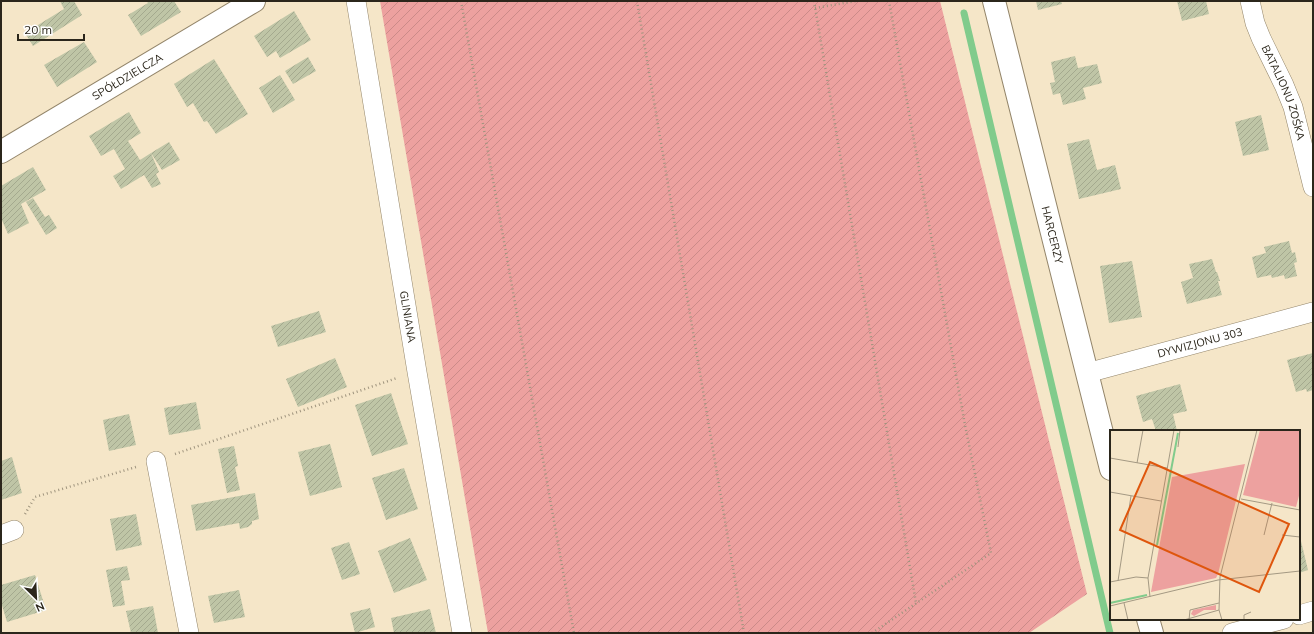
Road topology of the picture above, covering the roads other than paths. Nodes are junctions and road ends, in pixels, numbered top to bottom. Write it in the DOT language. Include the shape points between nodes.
graph roads {
  1 [pos="254,1"];
  2 [pos="356,1"];
  3 [pos="994,1"];
  4 [pos="1250,1"];
  5 [pos="1,152"];
  6 [pos="1313,187"];
  7 [pos="1313,312"];
  8 [pos="1087,372"];
  9 [pos="156,461"];
  10 [pos="1110,465"];
  11 [pos="1313,611"];
  12 [pos="1300,615"];
  13 [pos="1148,620"];
  14 [pos="1280,620"];
  15 [pos="189,633"];
  16 [pos="462,633"];
  17 [pos="1152,633"];
  18 [pos="1232,633"];
  1 -- 5 [label="street, SPÓŁDZIELCZA"];
  2 -- 16 [label="street, GLINIANA"];
  3 -- 8 [label="street, HARCERZY"];
  4 -- 6 [label="street, BATALIONU ZOŚKA" via="1261,38 1293,107"];
  7 -- 8 [label="street, DYWIZJONU 303"];
  8 -- 10 [label="street, HARCERZY"];
  9 -- 15 [label="street"];
  11 -- 12 [label="street"];
  13 -- 17 [label="street"];
  14 -- 18 [label="street"];
}
